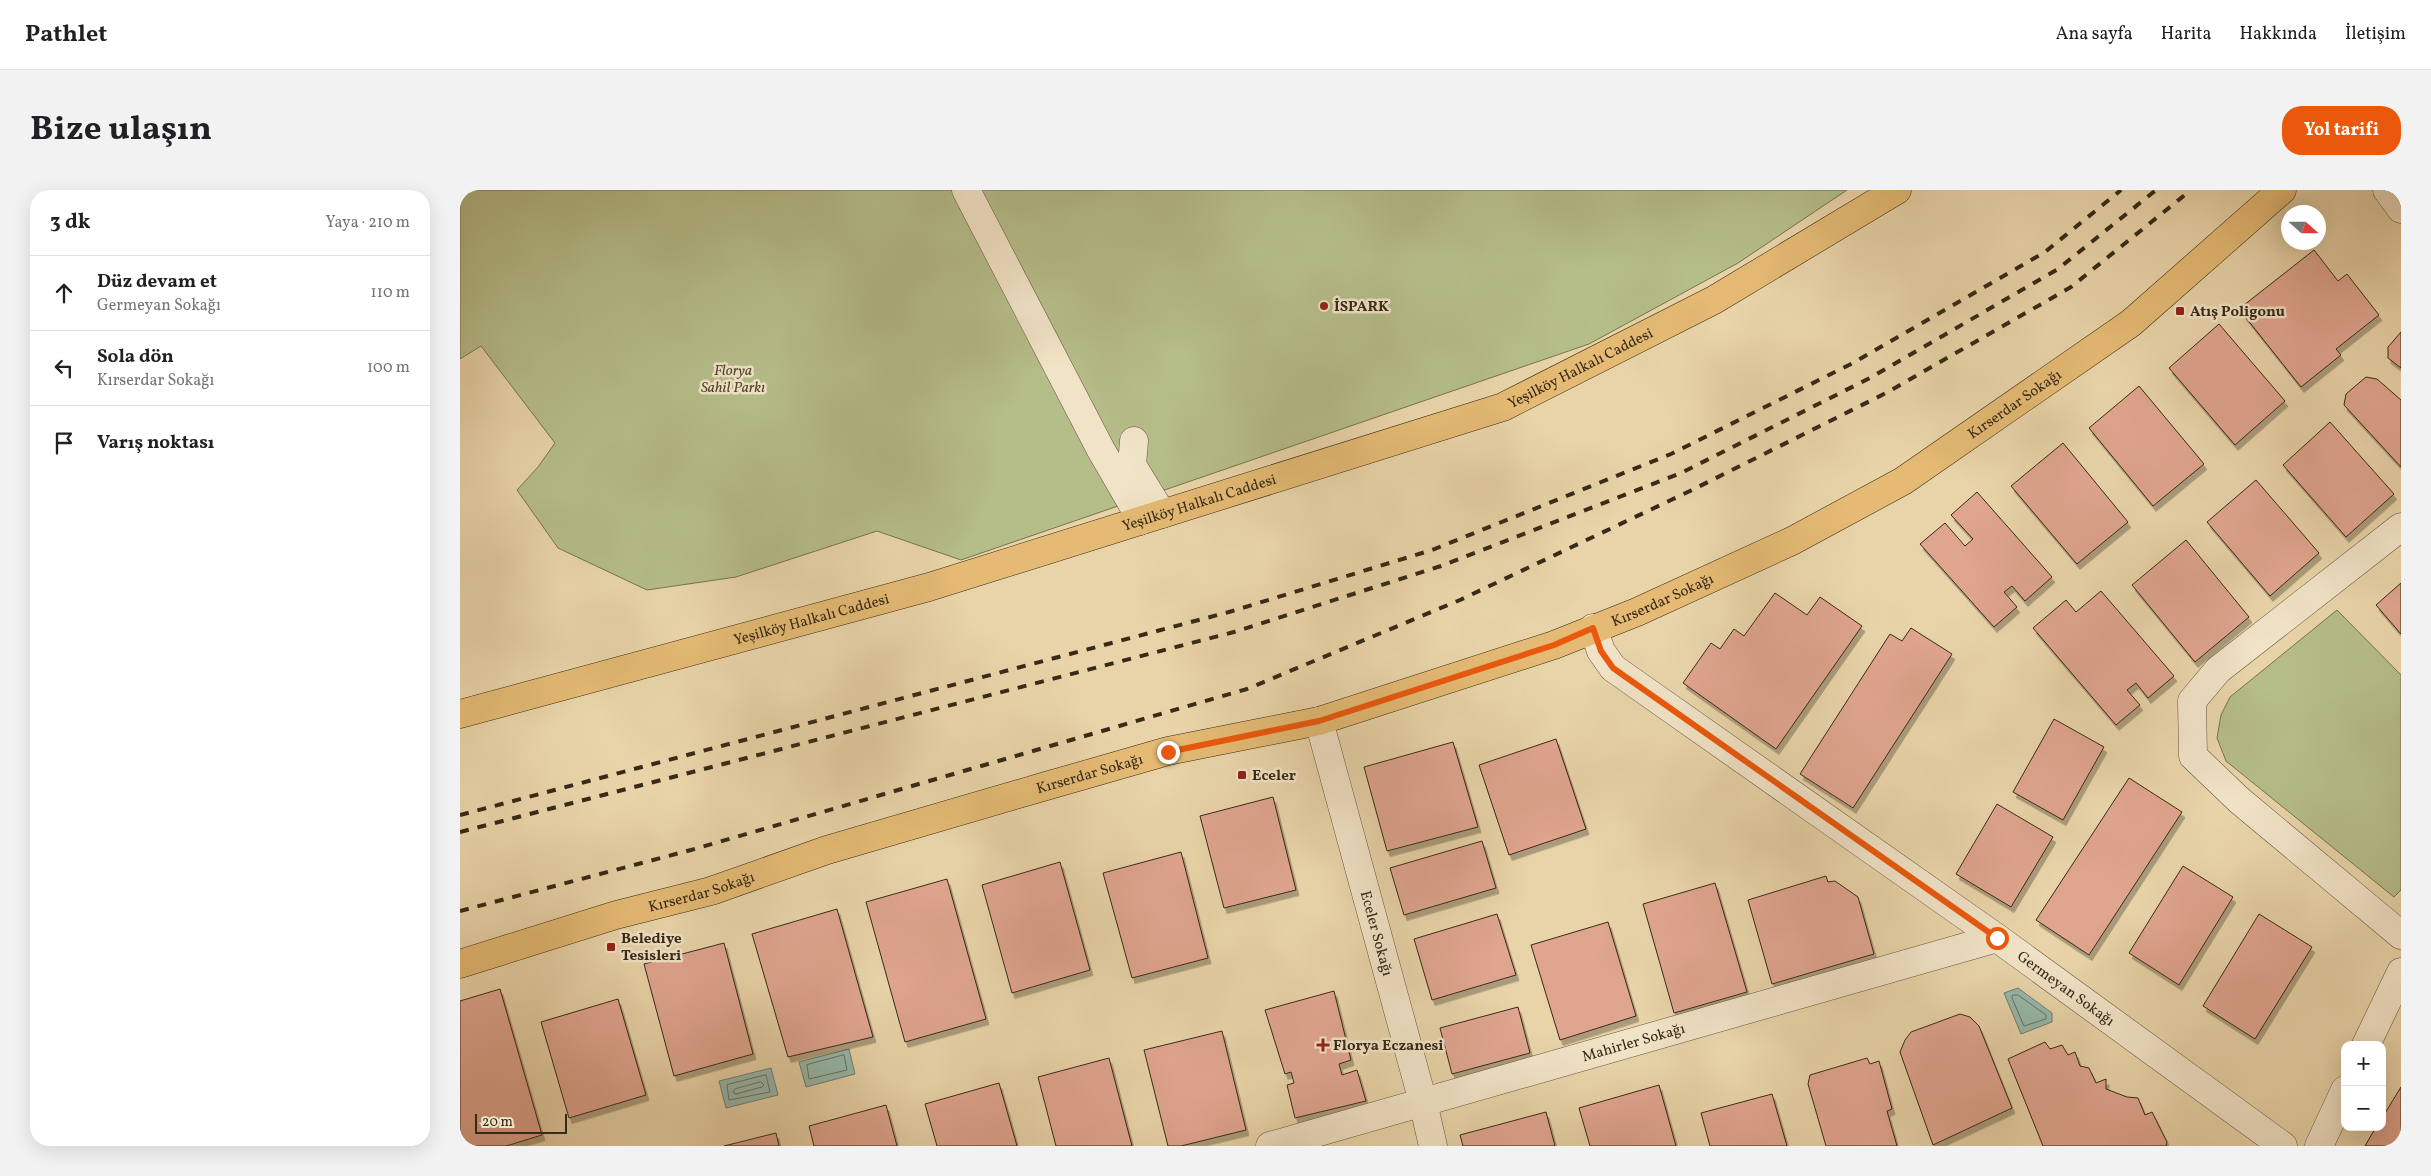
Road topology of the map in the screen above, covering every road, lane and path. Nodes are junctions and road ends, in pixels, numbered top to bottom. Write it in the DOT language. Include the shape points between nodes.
graph roads {
  1 [pos="966,190"];
  2 [pos="1897,190"];
  3 [pos="2282,190"];
  4 [pos="2387,190"];
  5 [pos="2401,209"];
  6 [pos="1134,441"];
  7 [pos="1151,518"];
  8 [pos="2401,527"];
  9 [pos="1593,628"];
  10 [pos="460,714"];
  11 [pos="1319,721"];
  12 [pos="2401,935"];
  13 [pos="1997,938"];
  14 [pos="460,964"];
  15 [pos="2401,972"];
  16 [pos="2368,1041"];
  17 [pos="2341,1099"];
  18 [pos="1423,1102"];
  19 [pos="1270,1146"];
  20 [pos="1432,1146"];
  21 [pos="2283,1146"];
  22 [pos="2319,1146"];
  1 -- 7 [label="street" via="1101,450 1137,512"];
  2 -- 7 [label="main road, Yeşilköy Halkalı Caddesi" via="1714,300 1503,408"];
  3 -- 9 [label="main road, Kırserdar Sokağı" via="2131,323 1903,481 1792,541 1637,612"];
  4 -- 5 [label="street"];
  6 -- 7 [label="street" via="1132,465"];
  7 -- 10 [label="main road, Yeşilköy Halkalı Caddesi" via="929,587"];
  8 -- 12 [label="street" via="2218,670 2192,701 2193,756 2239,800"];
  9 -- 11 [label="main road, Kırserdar Sokağı" via="1554,645"];
  9 -- 13 [label="street, Germeyan Sokağı" via="1601,651 1613,668"];
  11 -- 14 [label="main road, Kırserdar Sokağı" via="1168,752 1064,780 827,850 711,891 616,915"];
  11 -- 18 [label="street, Eceler Sokağı"];
  13 -- 18 [label="street, Mahirler Sokağı"];
  13 -- 21 [label="street, Germeyan Sokağı"];
  15 -- 16 [label="street"];
  17 -- 22 [label="street"];
  18 -- 19 [label="street, Mahirler Sokağı"];
  18 -- 20 [label="street, Eceler Sokağı"];
}
